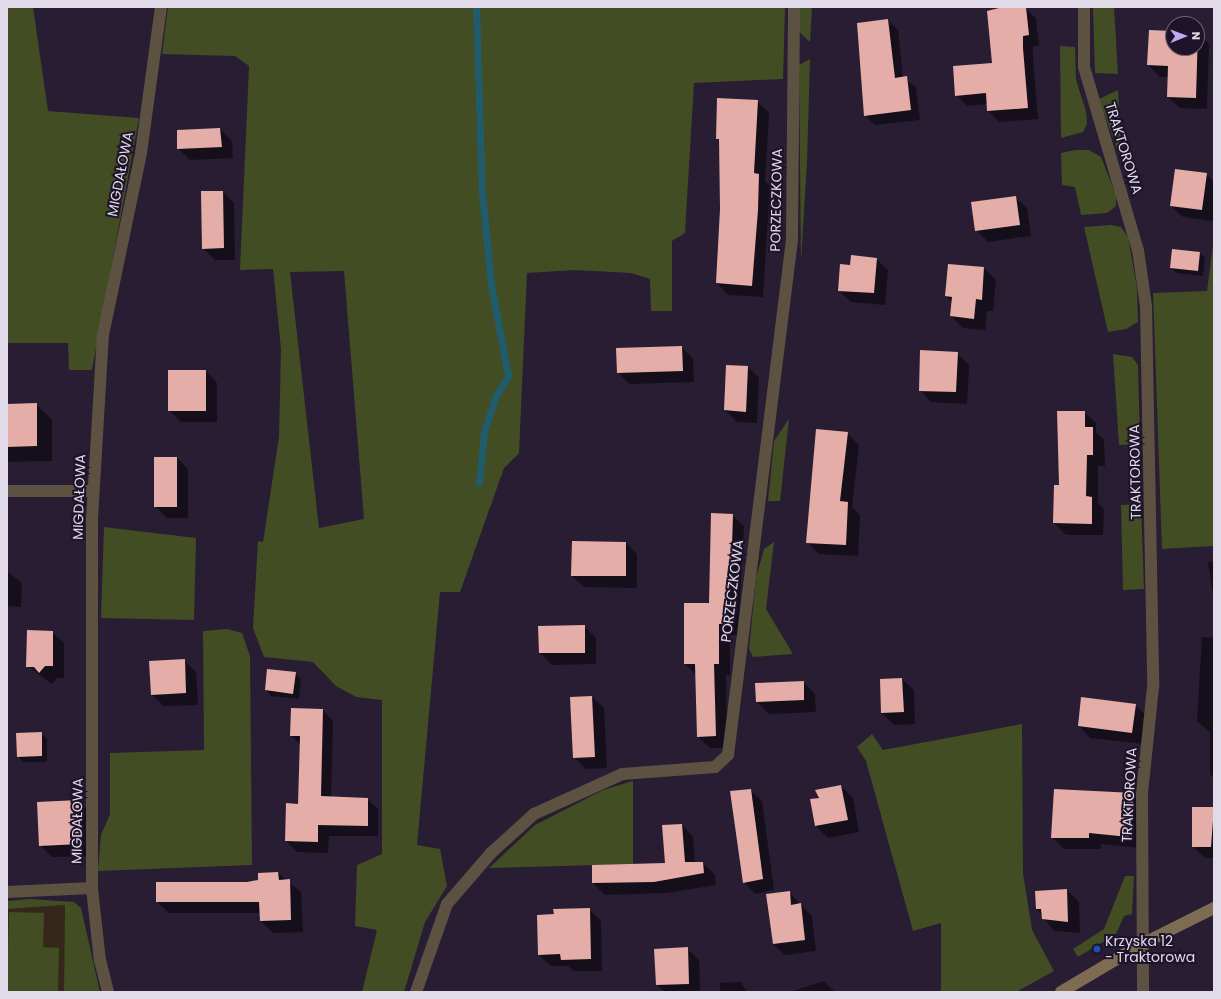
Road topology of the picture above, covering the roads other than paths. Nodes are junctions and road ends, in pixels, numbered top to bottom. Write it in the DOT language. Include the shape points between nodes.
graph roads {
  1 [pos="161,7"];
  2 [pos="794,7"];
  3 [pos="1084,7"];
  4 [pos="7,491"];
  5 [pos="93,491"];
  6 [pos="92,888"];
  7 [pos="7,892"];
  8 [pos="1214,908"];
  9 [pos="1140,945"];
  10 [pos="108,992"];
  11 [pos="416,992"];
  12 [pos="1061,992"];
  13 [pos="1143,992"];
  1 -- 5 [label="street, MIGDAŁOWA" via="141,153 103,335"];
  2 -- 11 [label="street, PORZECZKOWA" via="792,240 728,755 715,767 622,774 534,814 491,853 447,904"];
  3 -- 9 [label="street, TRAKTOROWA" via="1084,67 1138,250 1146,306 1153,688 1142,794"];
  4 -- 5 [label="street"];
  5 -- 6 [label="street, MIGDAŁOWA"];
  6 -- 7 [label="street"];
  6 -- 10 [label="street, MIGDAŁOWA" via="100,961"];
  8 -- 9 [label="street"];
  9 -- 12 [label="street"];
  9 -- 13 [label="street, TRAKTOROWA"];
}
